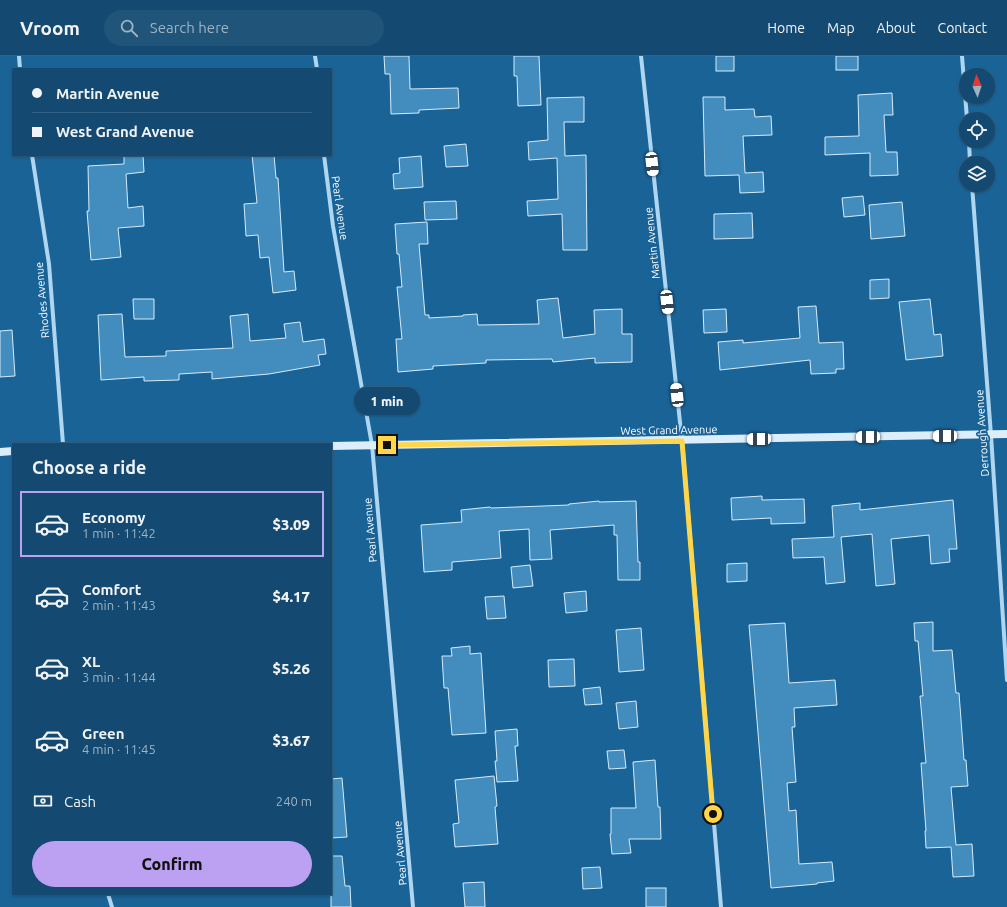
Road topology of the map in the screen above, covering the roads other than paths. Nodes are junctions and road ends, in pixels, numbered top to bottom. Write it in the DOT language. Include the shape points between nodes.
graph roads {
  1 [pos="19,56"];
  2 [pos="315,56"];
  3 [pos="641,56"];
  4 [pos="962,56"];
  5 [pos="20,68"];
  6 [pos="317,68"];
  7 [pos="966,112"];
  8 [pos="32,156"];
  9 [pos="324,156"];
  10 [pos="973,192"];
  11 [pos="1007,434"];
  12 [pos="991,435"];
  13 [pos="682,441"];
  14 [pos="62,443"];
  15 [pos="332,446"];
  16 [pos="372,446"];
  17 [pos="12,451"];
  18 [pos="0,452"];
  19 [pos="1007,680"];
  20 [pos="108,895"];
  21 [pos="112,907"];
  22 [pos="414,907"];
  23 [pos="721,907"];
  1 -- 5 [label="street"];
  2 -- 6 [label="street"];
  3 -- 13 [label="street, Martin Avenue"];
  4 -- 7 [label="street"];
  8 -- 14 [label="street, Rhodes Avenue" via="49,264"];
  9 -- 16 [label="street, Pearl Avenue" via="333,226"];
  10 -- 12 [label="street, Derrough Avenue"];
  11 -- 12 [label="main road, West Grand Avenue"];
  12 -- 13 [label="main road, West Grand Avenue"];
  12 -- 19 [label="street, Derrough Avenue"];
  13 -- 16 [label="main road, West Grand Avenue"];
  13 -- 23 [label="street, Martin Avenue"];
  15 -- 16 [label="main road, West Grand Avenue"];
  16 -- 22 [label="street, Pearl Avenue"];
  17 -- 18 [label="main road"];
  20 -- 21 [label="street"];
}
